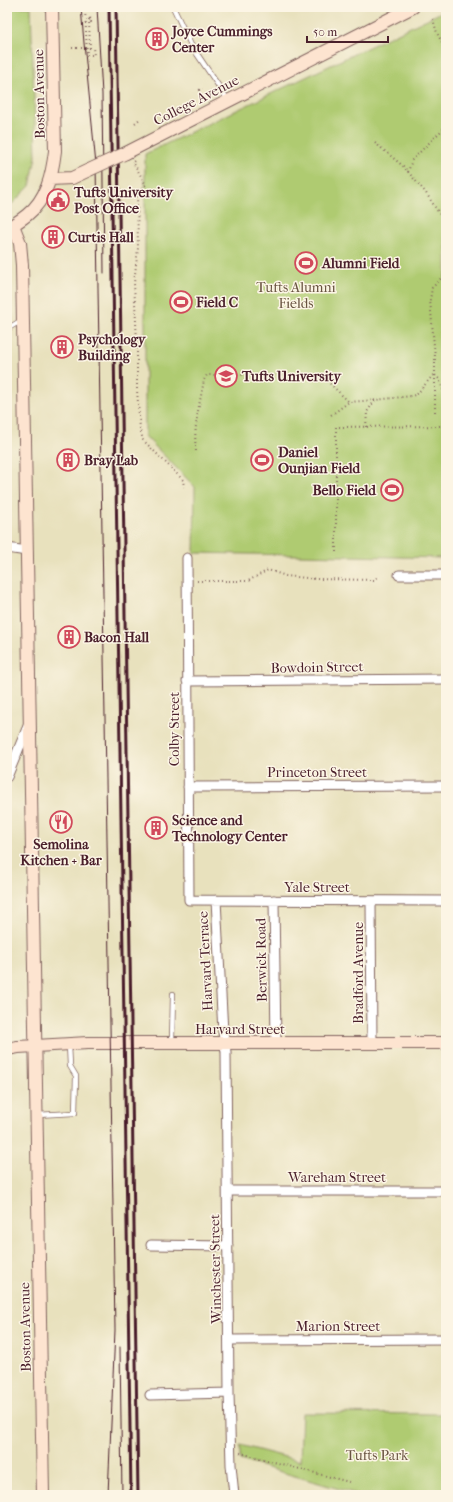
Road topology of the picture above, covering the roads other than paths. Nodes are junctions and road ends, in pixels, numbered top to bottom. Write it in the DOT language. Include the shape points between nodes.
graph roads {
  1 [pos="52,7"];
  2 [pos="173,7"];
  3 [pos="413,7"];
  4 [pos="228,100"];
  5 [pos="50,179"];
  6 [pos="10,227"];
  7 [pos="23,319"];
  8 [pos="7,329"];
  9 [pos="7,548"];
  10 [pos="28,551"];
  11 [pos="187,558"];
  12 [pos="399,575"];
  13 [pos="446,575"];
  14 [pos="446,679"];
  15 [pos="188,681"];
  16 [pos="31,721"];
  17 [pos="7,777"];
  18 [pos="446,786"];
  19 [pos="188,788"];
  20 [pos="189,900"];
  21 [pos="216,900"];
  22 [pos="274,900"];
  23 [pos="371,901"];
  24 [pos="446,901"];
  25 [pos="173,994"];
  26 [pos="225,1043"];
  27 [pos="446,1043"];
  28 [pos="69,1044"];
  29 [pos="172,1044"];
  30 [pos="276,1044"];
  31 [pos="372,1044"];
  32 [pos="34,1046"];
  33 [pos="7,1049"];
  34 [pos="36,1115"];
  35 [pos="228,1191"];
  36 [pos="446,1191"];
  37 [pos="151,1245"];
  38 [pos="228,1246"];
  39 [pos="446,1339"];
  40 [pos="229,1340"];
  41 [pos="229,1393"];
  42 [pos="150,1395"];
  43 [pos="43,1495"];
  44 [pos="234,1495"];
  1 -- 5 [label="street, Boston Avenue" via="55,151"];
  2 -- 4 [label="lane" via="191,45"];
  3 -- 4 [label="street, College Avenue"];
  4 -- 5 [label="street, College Avenue, bridge" via="72,178"];
  5 -- 6 [label="street" via="37,205"];
  6 -- 7 [label="street, Boston Avenue" via="22,250"];
  7 -- 8 [label="lane"];
  7 -- 10 [label="street, Boston Avenue"];
  9 -- 10 [label="street"];
  10 -- 16 [label="street, Boston Avenue"];
  11 -- 15 [label="street, Colby Street"];
  12 -- 13 [label="street"];
  14 -- 15 [label="street, Bowdoin Street"];
  15 -- 19 [label="street, Colby Street"];
  16 -- 17 [label="street"];
  16 -- 32 [label="street, Boston Avenue"];
  18 -- 19 [label="street, Princeton Street"];
  19 -- 20 [label="street, Colby Street"];
  20 -- 21 [label="street, Yale Street"];
  21 -- 22 [label="street, Yale Street"];
  21 -- 26 [label="street, Harvard Terrace"];
  22 -- 23 [label="street, Yale Street"];
  22 -- 30 [label="street, Berwick Road"];
  23 -- 24 [label="street, Yale Street"];
  23 -- 31 [label="street, Bradford Avenue"];
  25 -- 29 [label="lane"];
  26 -- 29 [label="street, Harvard Street"];
  26 -- 30 [label="street, Harvard Street"];
  26 -- 35 [label="street, Winchester Street"];
  27 -- 31 [label="street, Harvard Street"];
  28 -- 29 [label="street, Harvard Street"];
  28 -- 32 [label="street, Harvard Street"];
  28 -- 34 [label="lane" via="70,1066 76,1076 75,1113"];
  30 -- 31 [label="street, Harvard Street"];
  32 -- 33 [label="street, Harvard Street"];
  32 -- 34 [label="street, Boston Avenue"];
  34 -- 43 [label="street, Boston Avenue"];
  35 -- 36 [label="street, Wareham Street"];
  35 -- 38 [label="street, Winchester Street"];
  37 -- 38 [label="street"];
  38 -- 40 [label="street, Winchester Street"];
  39 -- 40 [label="street, Marion Street"];
  40 -- 41 [label="street, Winchester Street"];
  41 -- 42 [label="street"];
  41 -- 44 [label="street, Winchester Street"];
}
